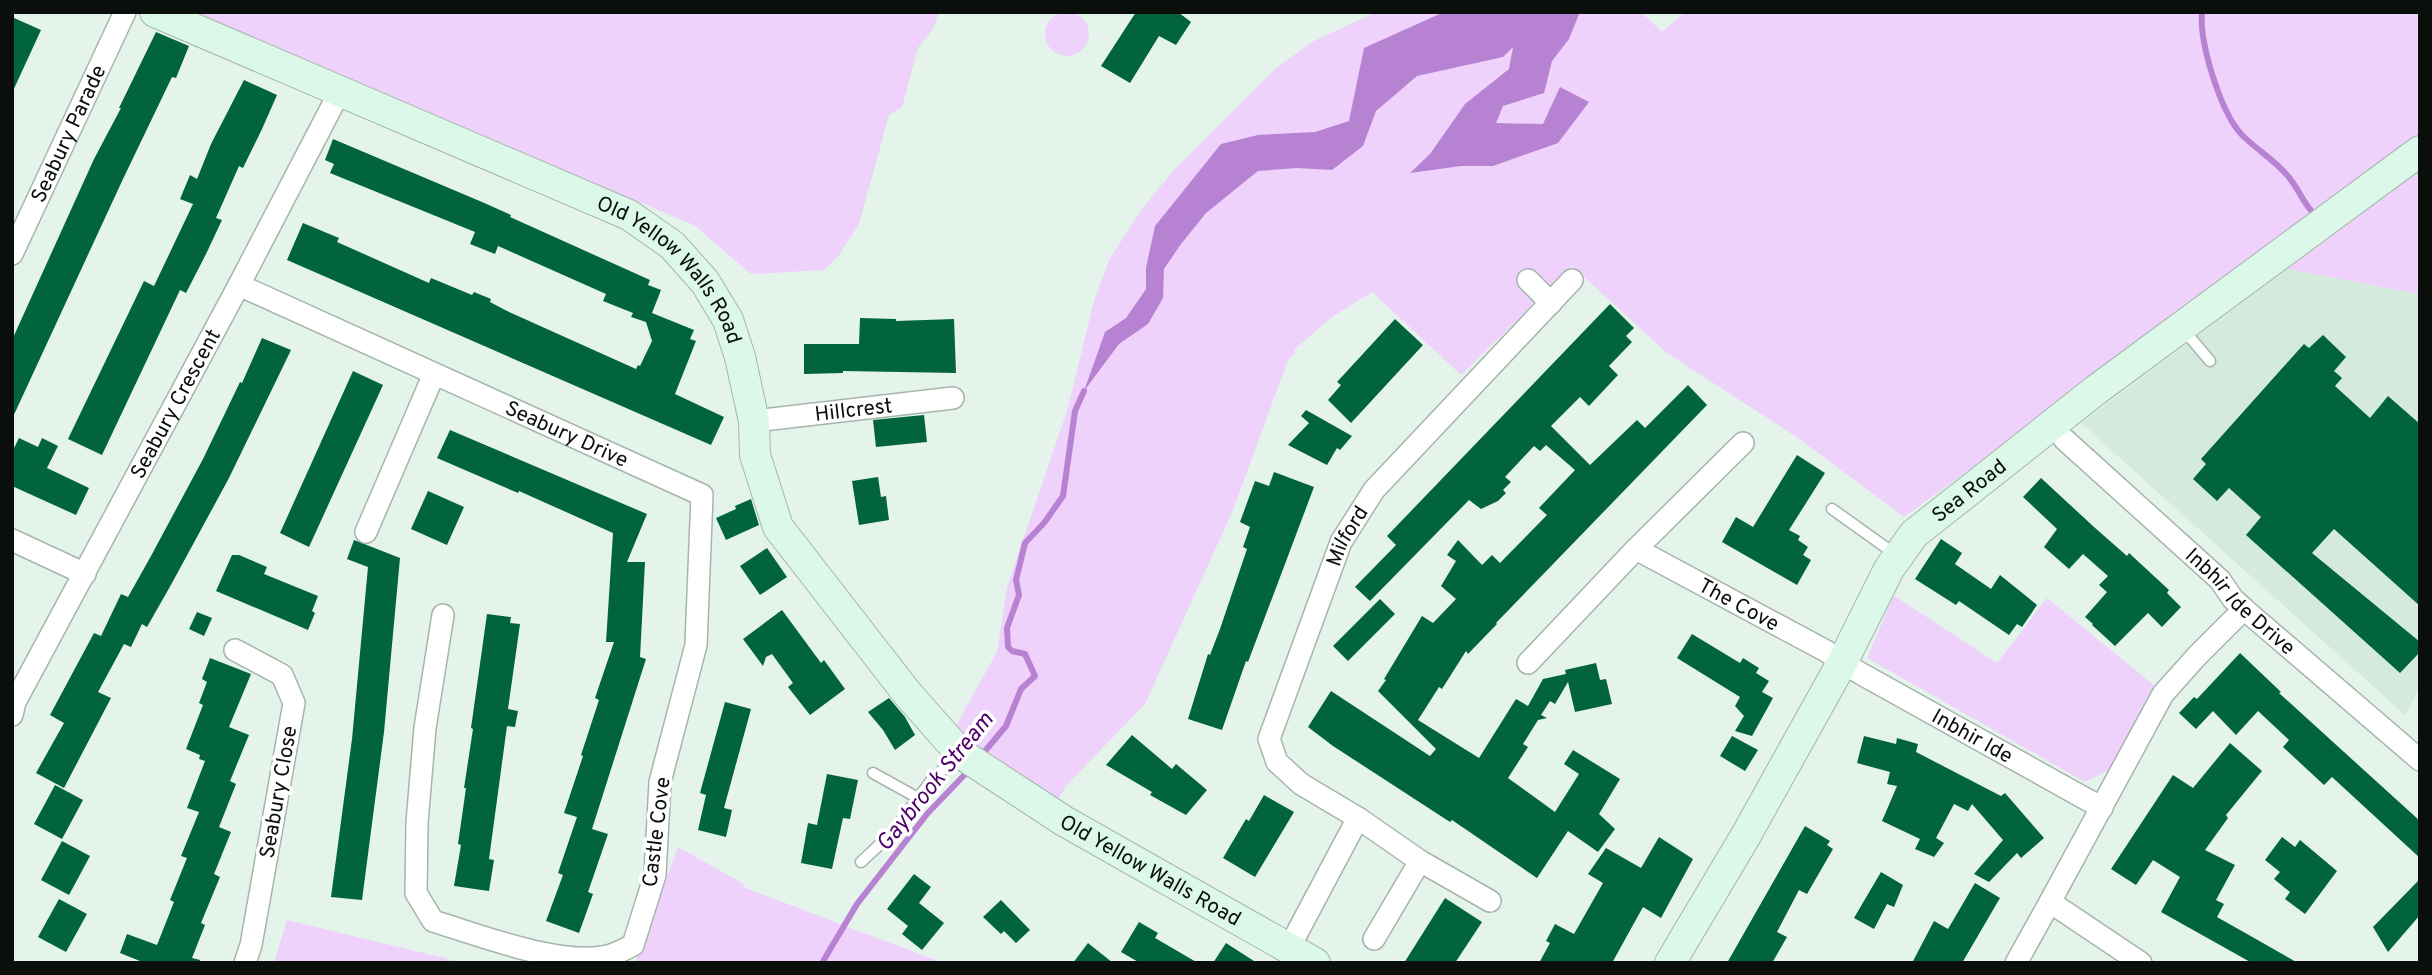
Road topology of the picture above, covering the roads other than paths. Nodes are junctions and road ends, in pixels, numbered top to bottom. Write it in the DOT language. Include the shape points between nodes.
graph roads {
  1 [pos="125,12"];
  2 [pos="155,12"];
  3 [pos="341,91"];
  4 [pos="2420,151"];
  5 [pos="12,254"];
  6 [pos="1528,280"];
  7 [pos="1572,281"];
  8 [pos="239,285"];
  9 [pos="1551,303"];
  10 [pos="2181,327"];
  11 [pos="2210,361"];
  12 [pos="434,374"];
  13 [pos="953,398"];
  14 [pos="754,421"];
  15 [pos="2064,439"];
  16 [pos="1743,443"];
  17 [pos="702,495"];
  18 [pos="1832,509"];
  19 [pos="366,531"];
  20 [pos="12,540"];
  21 [pos="1636,549"];
  22 [pos="1898,555"];
  23 [pos="85,574"];
  24 [pos="2244,609"];
  25 [pos="443,615"];
  26 [pos="235,650"];
  27 [pos="1843,661"];
  28 [pos="1528,663"];
  29 [pos="12,715"];
  30 [pos="970,760"];
  31 [pos="2420,760"];
  32 [pos="873,773"];
  33 [pos="918,798"];
  34 [pos="2102,808"];
  35 [pos="1358,818"];
  36 [pos="1420,861"];
  37 [pos="861,862"];
  38 [pos="1490,901"];
  39 [pos="2049,901"];
  40 [pos="1374,939"];
  41 [pos="1289,948"];
  42 [pos="245,963"];
  43 [pos="1315,963"];
  44 [pos="1670,963"];
  45 [pos="2016,963"];
  46 [pos="2141,963"];
  1 -- 5 [label="street, Seabury Parade"];
  2 -- 3 [label="street, Old Yellow Walls Road"];
  3 -- 8 [label="street, Seabury Crescent"];
  3 -- 14 [label="street, Old Yellow Walls Road" via="629,215 672,246 705,282 728,320"];
  4 -- 10 [label="street, Sea Road"];
  6 -- 9 [label="street"];
  7 -- 9 [label="street, Milford"];
  8 -- 12 [label="street, Seabury Drive"];
  8 -- 23 [label="street, Seabury Crescent"];
  9 -- 35 [label="street, Milford" via="1374,490 1341,542 1269,739 1277,762 1301,784"];
  10 -- 11 [label="lane"];
  10 -- 22 [label="street, Sea Road" via="1926,524"];
  12 -- 17 [label="street, Seabury Drive"];
  12 -- 19 [label="street"];
  13 -- 14 [label="street, Hillcrest"];
  14 -- 30 [label="street, Old Yellow Walls Road" via="755,455 778,527 907,693"];
  15 -- 24 [label="street, Inbhir Ide Drive" via="2220,580"];
  16 -- 21 [label="street"];
  17 -- 25 [label="street, Castle Cove" via="696,645 660,782 655,875 633,946 587,959 528,950 433,921 416,892 425,728"];
  18 -- 22 [label="lane"];
  20 -- 23 [label="street"];
  21 -- 27 [label="street, The Cove"];
  21 -- 28 [label="street"];
  22 -- 27 [label="street, Sea Road"];
  23 -- 29 [label="street, Seabury Crescent"];
  24 -- 31 [label="street, Inbhir Ide Drive"];
  24 -- 34 [label="street" via="2163,694"];
  26 -- 42 [label="street, Seabury Close" via="282,675 295,703"];
  27 -- 34 [label="street, Inbhir Ide"];
  27 -- 44 [label="street, Sea Road"];
  30 -- 33 [label="lane" via="931,781"];
  30 -- 41 [label="street, Old Yellow Walls Road" via="1064,821"];
  32 -- 33 [label="lane"];
  33 -- 37 [label="lane"];
  34 -- 39 [label="street"];
  35 -- 36 [label="street, Milford"];
  35 -- 41 [label="street"];
  36 -- 38 [label="street, Milford"];
  36 -- 40 [label="street"];
  39 -- 45 [label="street"];
  39 -- 46 [label="street"];
  41 -- 43 [label="street, Old Yellow Walls Road"];
}
